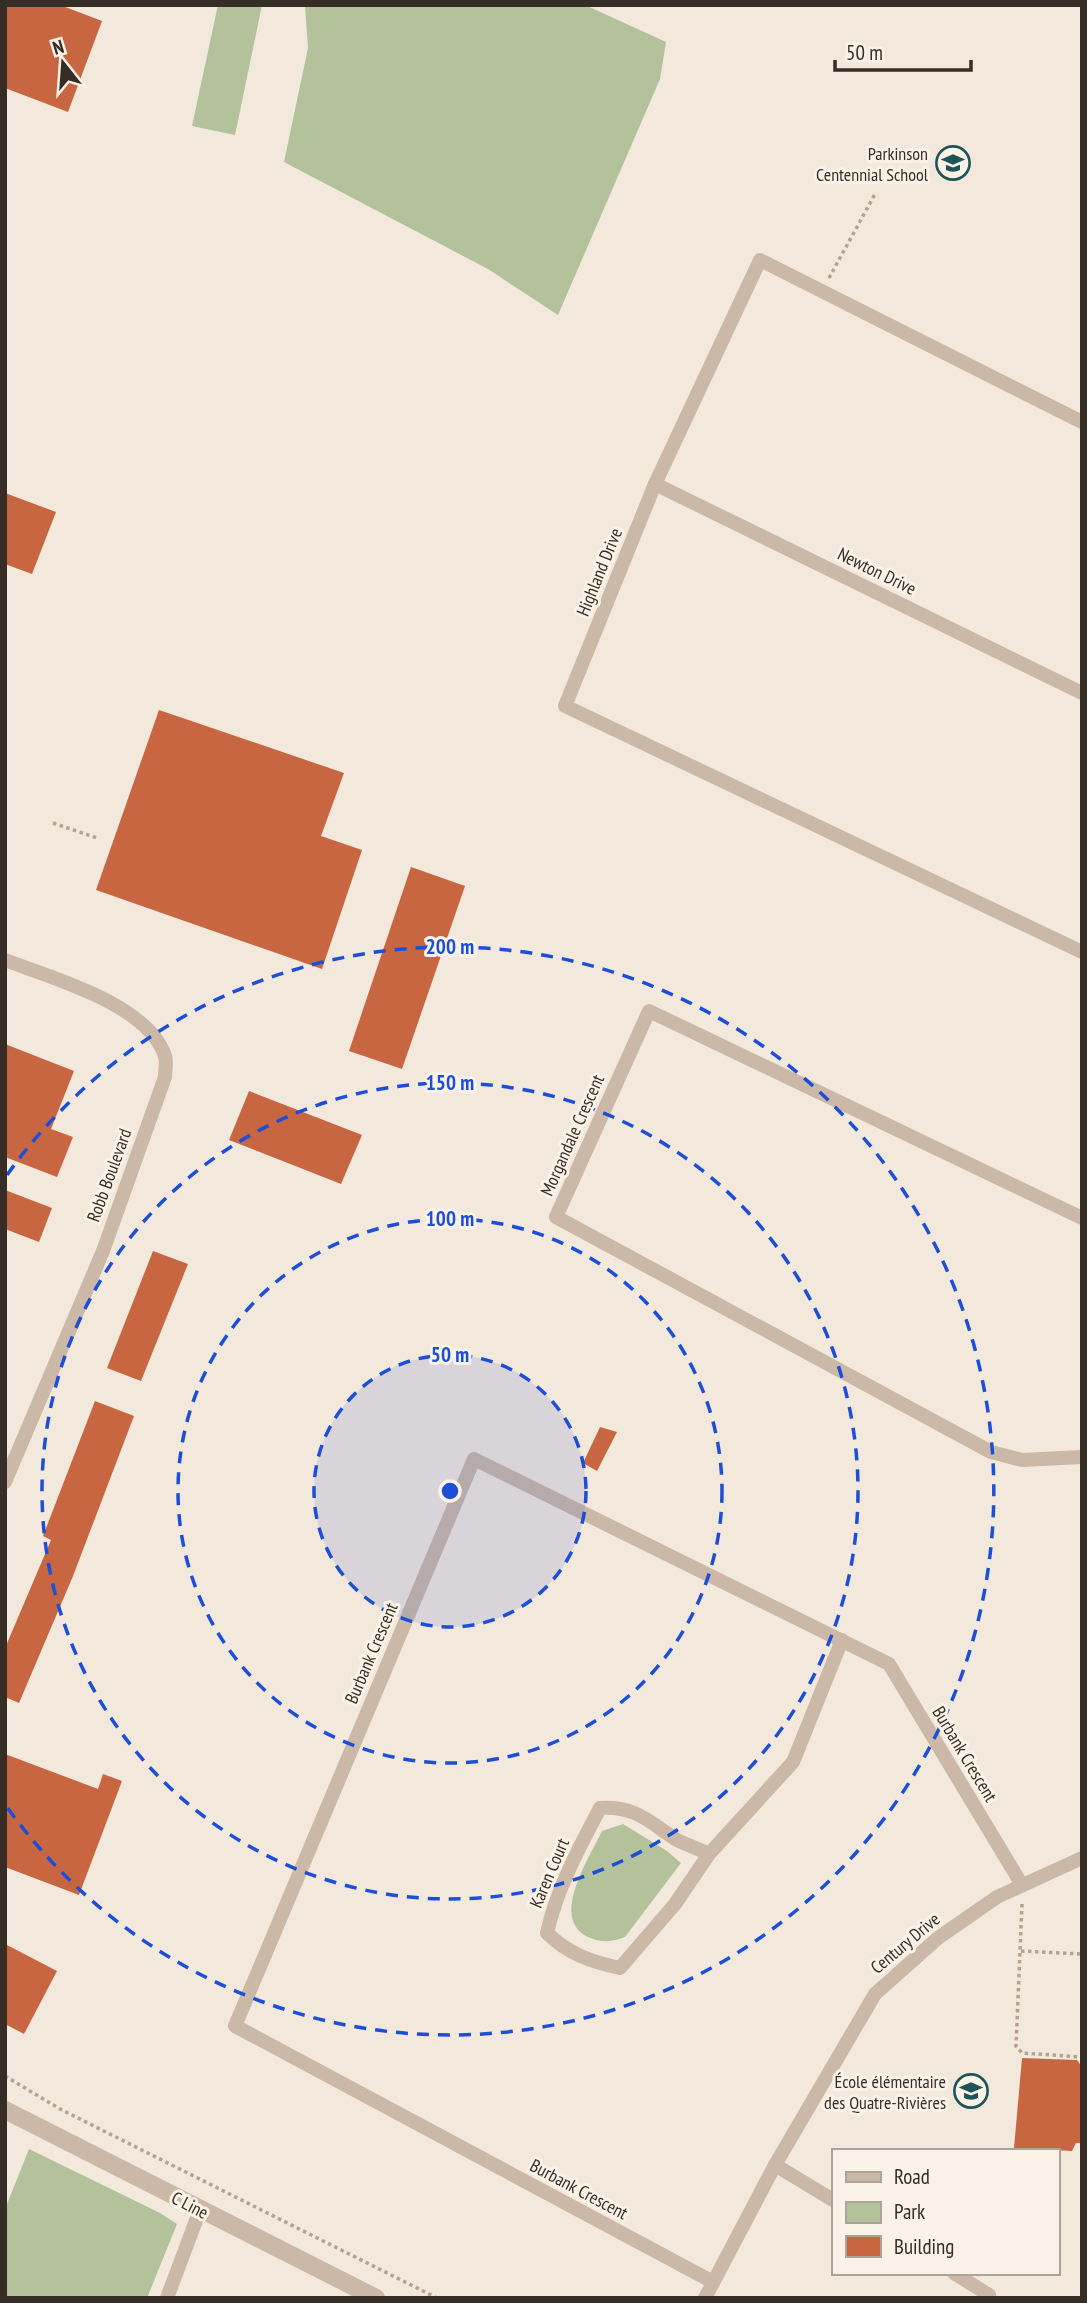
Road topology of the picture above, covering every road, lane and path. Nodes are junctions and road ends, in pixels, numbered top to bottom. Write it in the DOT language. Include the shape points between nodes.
graph roads {
  1 [pos="875,194"];
  2 [pos="821,291"];
  3 [pos="1082,422"];
  4 [pos="656,484"];
  5 [pos="1082,693"];
  6 [pos="53,823"];
  7 [pos="97,838"];
  8 [pos="1082,952"];
  9 [pos="5,960"];
  10 [pos="1082,1218"];
  11 [pos="1082,1457"];
  12 [pos="5,1482"];
  13 [pos="842,1640"];
  14 [pos="709,1854"];
  15 [pos="1082,1857"];
  16 [pos="1022,1885"];
  17 [pos="1021,1951"];
  18 [pos="1082,1954"];
  19 [pos="1082,2057"];
  20 [pos="5,2076"];
  21 [pos="5,2110"];
  22 [pos="775,2165"];
  23 [pos="832,2199"];
  24 [pos="200,2210"];
  25 [pos="957,2275"];
  26 [pos="713,2283"];
  27 [pos="167,2298"];
  28 [pos="376,2298"];
  29 [pos="437,2298"];
  30 [pos="705,2298"];
  31 [pos="988,2298"];
  1 -- 2 [label="path"];
  2 -- 3 [label="street, Highland Drive"];
  2 -- 4 [label="street, Highland Drive" via="760,261"];
  4 -- 5 [label="street, Newton Drive"];
  4 -- 8 [label="street, Highland Drive" via="565,706"];
  6 -- 7 [label="path"];
  9 -- 12 [label="street, Robb Boulevard" via="110,1001 147,1026 166,1059 162,1086 103,1251"];
  10 -- 11 [label="street, Morgandale Crescent" via="649,1011 556,1217 991,1452 1022,1460"];
  13 -- 14 [label="street, Karen Court" via="793,1762"];
  13 -- 16 [label="street, Burbank Crescent" via="889,1664"];
  13 -- 26 [label="street, Burbank Crescent" via="474,1459 235,2026"];
  14 -- 14 [label="street, Karen Court" via="678,1840 648,1818 618,1807 600,1808 570,1867 547,1933 560,1946 591,1962 620,1968 675,1904"];
  15 -- 16 [label="street, Century Drive"];
  16 -- 17 [label="path"];
  16 -- 22 [label="street, Century Drive" via="938,1938 875,1994"];
  17 -- 18 [label="path"];
  17 -- 19 [label="path" via="1016,2046 1022,2053"];
  20 -- 29 [label="path" via="60,2109"];
  21 -- 24 [label="street, C Line"];
  22 -- 23 [label="street"];
  22 -- 26 [label="street, Century Drive"];
  24 -- 27 [label="street"];
  24 -- 28 [label="street, C Line"];
  25 -- 31 [label="street"];
  26 -- 30 [label="street, Century Drive"];
}
